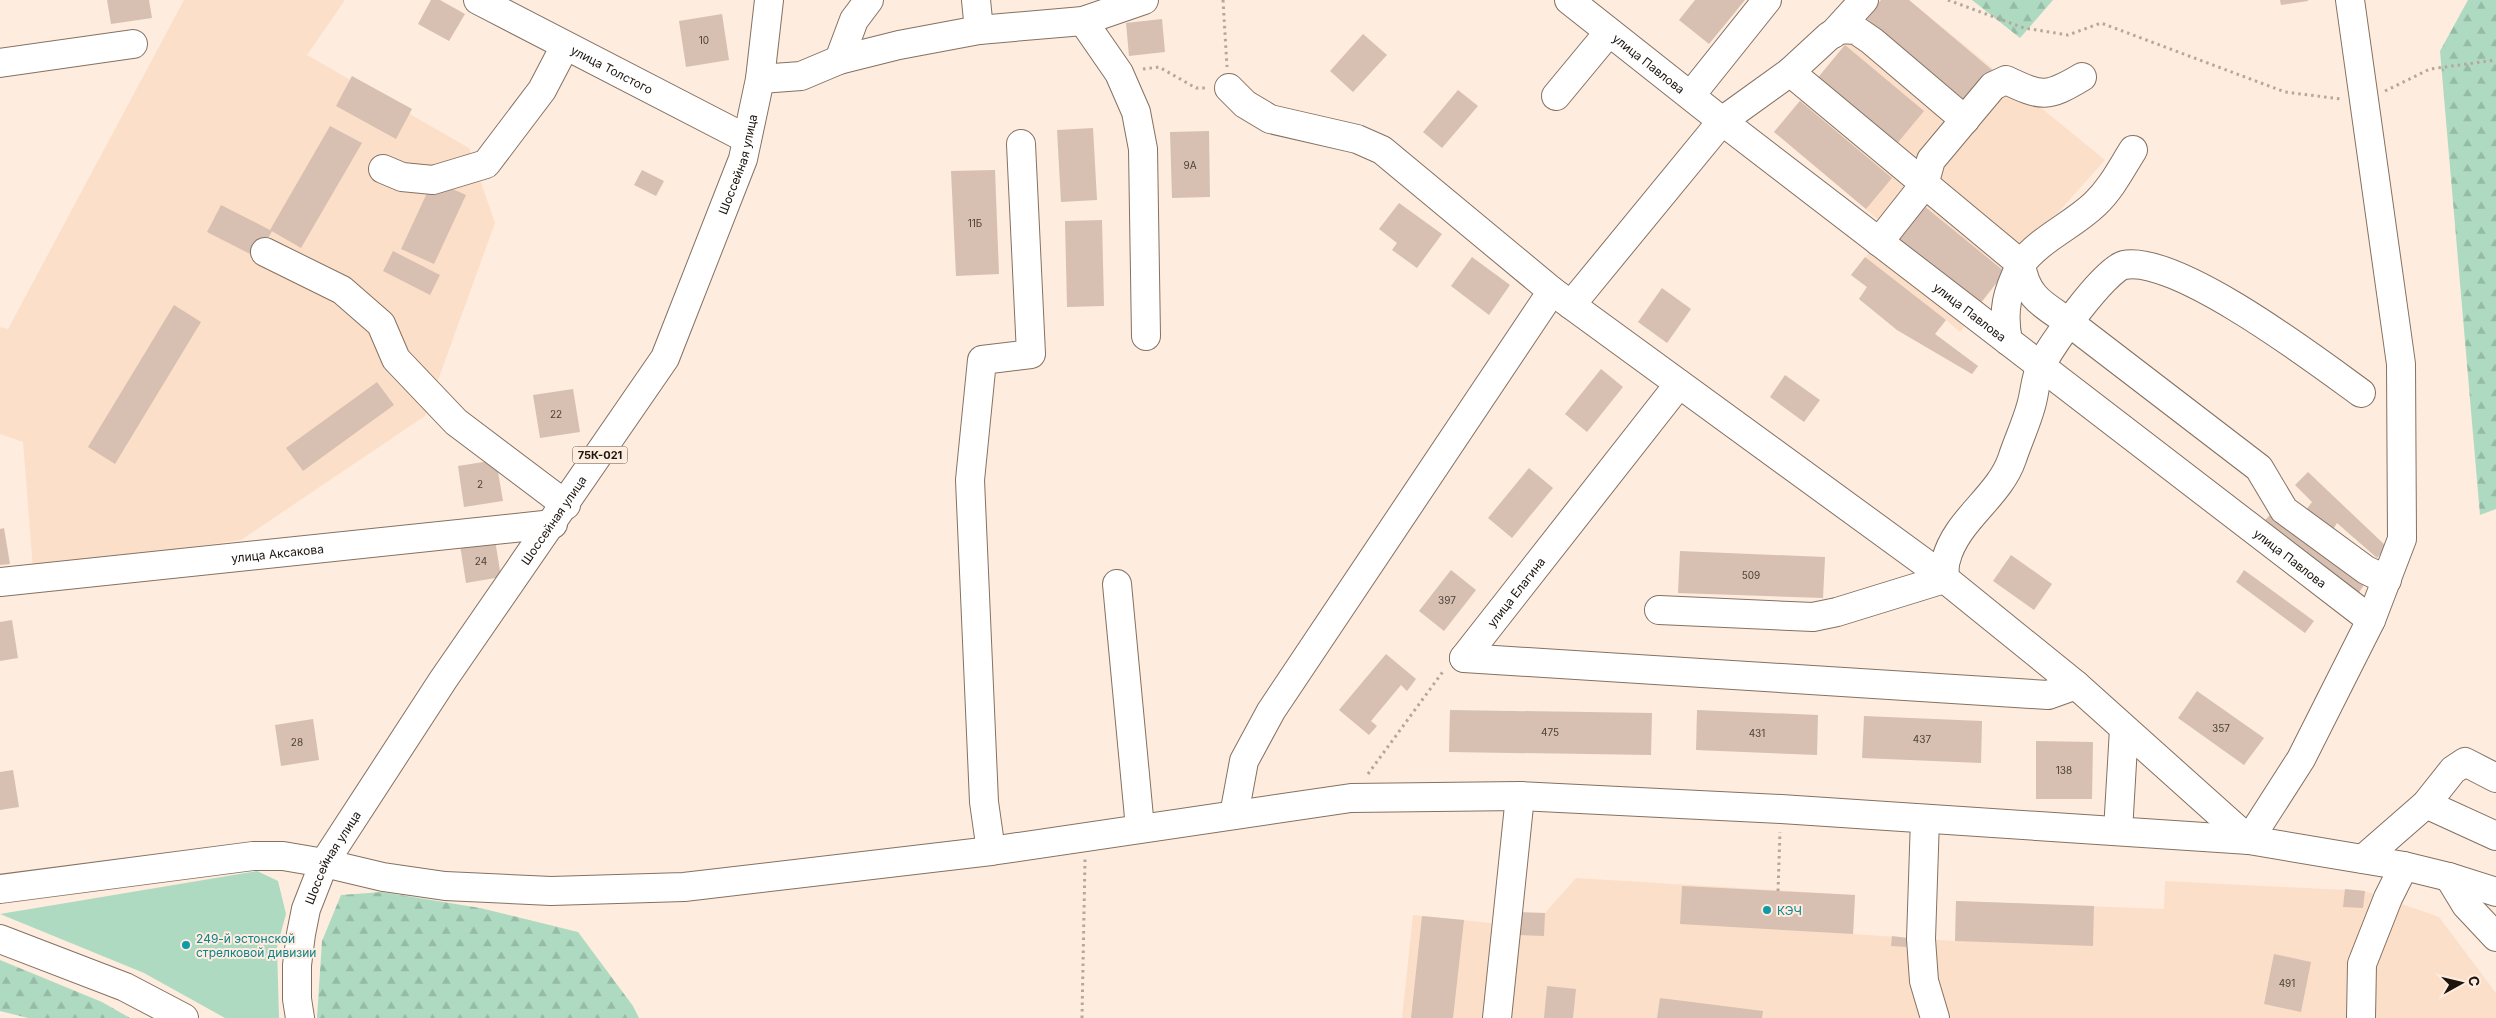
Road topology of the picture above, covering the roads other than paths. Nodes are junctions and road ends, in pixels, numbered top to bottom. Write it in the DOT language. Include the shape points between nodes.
graph roads {
  1 [pos="478,0"];
  2 [pos="769,0"];
  3 [pos="869,0"];
  4 [pos="976,0"];
  5 [pos="1144,0"];
  6 [pos="1569,0"];
  7 [pos="1767,0"];
  8 [pos="1864,0"];
  9 [pos="2350,0"];
  10 [pos="1083,21"];
  11 [pos="979,30"];
  12 [pos="1610,32"];
  13 [pos="1832,34"];
  14 [pos="133,44"];
  15 [pos="565,46"];
  16 [pos="839,60"];
  17 [pos="0,63"];
  18 [pos="1790,72"];
  19 [pos="2082,78"];
  20 [pos="760,79"];
  21 [pos="1229,88"];
  22 [pos="1691,95"];
  23 [pos="1556,96"];
  24 [pos="1965,120"];
  25 [pos="1722,121"];
  26 [pos="747,140"];
  27 [pos="1020,144"];
  28 [pos="2133,150"];
  29 [pos="383,169"];
  30 [pos="1924,185"];
  31 [pos="1880,242"];
  32 [pos="265,252"];
  33 [pos="2021,264"];
  34 [pos="1562,298"];
  35 [pos="2070,323"];
  36 [pos="1146,336"];
  37 [pos="2008,341"];
  38 [pos="2040,366"];
  39 [pos="1679,384"];
  40 [pos="2361,393"];
  41 [pos="560,514"];
  42 [pos="1944,579"];
  43 [pos="2387,580"];
  44 [pos="0,582"];
  45 [pos="1117,584"];
  46 [pos="1659,610"];
  47 [pos="2371,620"];
  48 [pos="2076,685"];
  49 [pos="2124,728"];
  50 [pos="2496,778"];
  51 [pos="1520,796"];
  52 [pos="2426,804"];
  53 [pos="1234,814"];
  54 [pos="1924,819"];
  55 [pos="1140,828"];
  56 [pos="2118,831"];
  57 [pos="2496,836"];
  58 [pos="2249,840"];
  59 [pos="991,851"];
  60 [pos="2363,858"];
  61 [pos="324,863"];
  62 [pos="2404,866"];
  63 [pos="2450,877"];
  64 [pos="0,889"];
  65 [pos="2496,892"];
  66 [pos="2496,937"];
  67 [pos="0,940"];
  68 [pos="184,1018"];
  69 [pos="300,1018"];
  70 [pos="1497,1018"];
  71 [pos="1934,1018"];
  72 [pos="2361,1018"];
  1 -- 15 [label="street, улица Толстого"];
  2 -- 20 [label="street, Шоссейная улица / 75К-021"];
  3 -- 16 [label="street" via="854,20"];
  4 -- 11 [label="street"];
  5 -- 10 [label="street"];
  6 -- 12 [label="street, улица Павлова"];
  7 -- 22 [label="street"];
  8 -- 13 [label="street"];
  9 -- 43 [label="street" via="2401,364 2402,539"];
  10 -- 11 [label="street"];
  10 -- 36 [label="street" via="1119,73 1136,112 1144,149"];
  11 -- 16 [label="street"];
  12 -- 22 [label="street, улица Павлова"];
  12 -- 23 [label="street"];
  13 -- 18 [label="street"];
  13 -- 24 [label="street" via="1841,29 1856,30"];
  14 -- 17 [label="street"];
  15 -- 26 [label="street, улица Толстого"];
  15 -- 29 [label="street" via="542,90 486,164 433,180 402,177"];
  16 -- 20 [label="street" via="801,76"];
  18 -- 25 [label="street"];
  18 -- 30 [label="street"];
  19 -- 24 [label="street" via="2058,92 2030,91 2006,80 1999,81"];
  20 -- 26 [label="street, Шоссейная улица / 75К-021"];
  21 -- 34 [label="street" via="1246,104 1270,119 1357,139 1382,150"];
  22 -- 25 [label="street, улица Павлова"];
  24 -- 30 [label="street" via="1931,160"];
  25 -- 31 [label="street, улица Павлова"];
  25 -- 34 [label="street"];
  26 -- 41 [label="street, Шоссейная улица / 75К-021" via="743,159 665,358"];
  27 -- 59 [label="street" via="1031,354 982,360 970,480 984,802"];
  28 -- 33 [label="street" via="2100,198 2038,246"];
  30 -- 31 [label="street"];
  30 -- 33 [label="street"];
  31 -- 37 [label="street, улица Павлова"];
  32 -- 41 [label="street" via="342,290 381,324 396,359 456,422"];
  33 -- 35 [label="street" via="2027,287 2037,301"];
  33 -- 37 [label="street" via="2006,301 2004,320"];
  34 -- 39 [label="street"];
  34 -- 53 [label="street" via="1271,711 1244,761"];
  35 -- 38 [label="street"];
  35 -- 40 [label="street" via="2103,279 2123,265 2145,265 2198,284 2296,344"];
  35 -- 43 [label="street" via="2259,468 2284,510 2366,570"];
  37 -- 38 [label="street, улица Павлова"];
  38 -- 42 [label="street" via="2032,406 2007,473 1954,540 1946,560"];
  38 -- 47 [label="street, улица Павлова"];
  39 -- 42 [label="street"];
  39 -- 48 [label="street, улица Елагина" via="1464,658 2048,695"];
  41 -- 44 [label="street, улица Аксакова"];
  41 -- 61 [label="street, Шоссейная улица / 75К-021" via="443,680"];
  42 -- 46 [label="street" via="1813,617"];
  42 -- 48 [label="street"];
  43 -- 47 [label="street"];
  45 -- 55 [label="street"];
  47 -- 58 [label="street" via="2300,759"];
  48 -- 49 [label="street"];
  49 -- 56 [label="street"];
  49 -- 58 [label="street"];
  50 -- 52 [label="street" via="2465,762 2453,770"];
  51 -- 53 [label="street" via="1351,798"];
  51 -- 54 [label="street"];
  51 -- 70 [label="street"];
  52 -- 57 [label="street"];
  52 -- 60 [label="street"];
  53 -- 55 [label="street"];
  54 -- 56 [label="street"];
  54 -- 71 [label="street" via="1921,939 1924,981"];
  55 -- 59 [label="street"];
  56 -- 58 [label="street"];
  58 -- 60 [label="street"];
  59 -- 61 [label="street" via="684,887 551,891 445,886 383,878"];
  60 -- 62 [label="street"];
  61 -- 64 [label="street" via="283,856 253,856"];
  61 -- 69 [label="street, Шоссейная улица / 75К-021" via="306,909 296,965"];
  62 -- 63 [label="street"];
  62 -- 72 [label="street" via="2362,964"];
  63 -- 65 [label="street"];
  63 -- 66 [label="street" via="2466,904"];
  67 -- 68 [label="street" via="125,987"];
}
